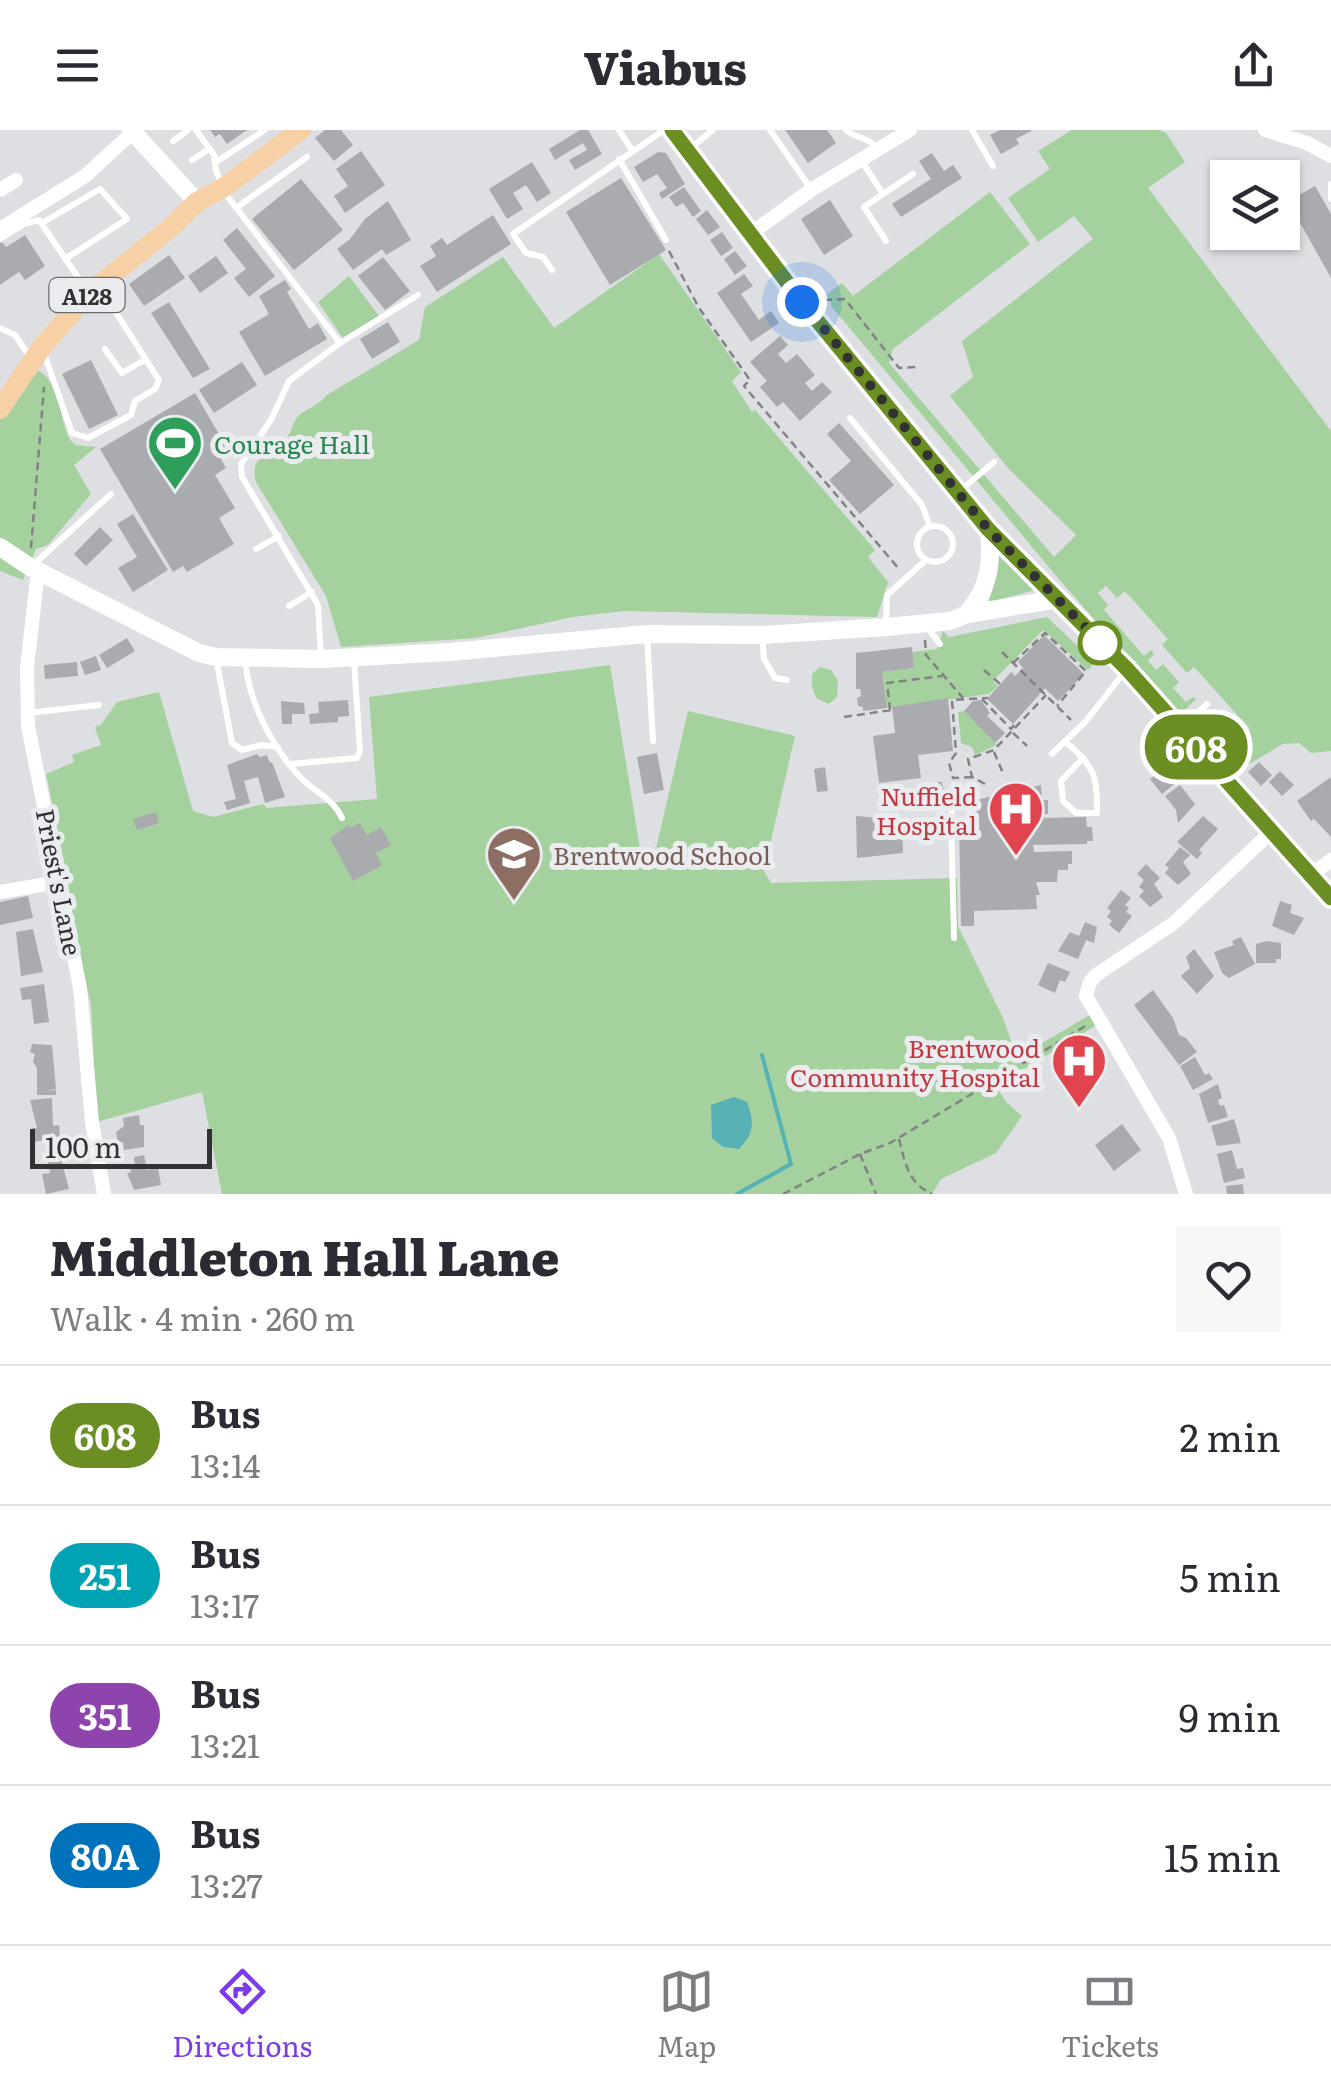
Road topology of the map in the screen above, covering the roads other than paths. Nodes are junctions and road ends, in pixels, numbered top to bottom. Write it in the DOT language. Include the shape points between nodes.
graph roads {
  1 [pos="188,130"];
  2 [pos="196,130"];
  3 [pos="265,130"];
  4 [pos="301,130"];
  5 [pos="619,130"];
  6 [pos="664,130"];
  7 [pos="672,130"];
  8 [pos="713,130"];
  9 [pos="770,130"];
  10 [pos="846,130"];
  11 [pos="910,130"];
  12 [pos="972,130"];
  13 [pos="1265,130"];
  14 [pos="132,131"];
  15 [pos="173,140"];
  16 [pos="209,148"];
  17 [pos="878,149"];
  18 [pos="632,150"];
  19 [pos="687,150"];
  20 [pos="1331,156"];
  21 [pos="307,157"];
  22 [pos="619,159"];
  23 [pos="860,159"];
  24 [pos="192,160"];
  25 [pos="216,162"];
  26 [pos="993,166"];
  27 [pos="913,174"];
  28 [pos="16,180"];
  29 [pos="1331,184"];
  30 [pos="223,188"];
  31 [pos="0,190"];
  32 [pos="811,190"];
  33 [pos="883,194"];
  34 [pos="1331,198"];
  35 [pos="197,202"];
  36 [pos="236,208"];
  37 [pos="42,223"];
  38 [pos="0,229"];
  39 [pos="750,234"];
  40 [pos="0,239"];
  41 [pos="666,240"];
  42 [pos="886,241"];
  43 [pos="65,259"];
  44 [pos="552,270"];
  45 [pos="89,293"];
  46 [pos="418,295"];
  47 [pos="114,311"];
  48 [pos="0,328"];
  49 [pos="340,343"];
  50 [pos="105,350"];
  51 [pos="41,356"];
  52 [pos="146,360"];
  53 [pos="0,409"];
  54 [pos="850,418"];
  55 [pos="994,462"];
  56 [pos="957,493"];
  57 [pos="111,494"];
  58 [pos="930,526"];
  59 [pos="988,529"];
  60 [pos="278,536"];
  61 [pos="0,547"];
  62 [pos="256,549"];
  63 [pos="926,560"];
  64 [pos="34,569"];
  65 [pos="312,592"];
  66 [pos="1058,599"];
  67 [pos="289,606"];
  68 [pos="966,614"];
  69 [pos="921,624"];
  70 [pos="886,627"];
  71 [pos="647,634"];
  72 [pos="762,635"];
  73 [pos="940,644"];
  74 [pos="216,657"];
  75 [pos="354,657"];
  76 [pos="245,658"];
  77 [pos="321,659"];
  78 [pos="1127,669"];
  79 [pos="787,680"];
  80 [pos="1207,704"];
  81 [pos="98,705"];
  82 [pos="26,713"];
  83 [pos="1180,730"];
  84 [pos="653,741"];
  85 [pos="1067,743"];
  86 [pos="278,746"];
  87 [pos="1052,754"];
  88 [pos="1083,758"];
  89 [pos="288,764"];
  90 [pos="963,798"];
  91 [pos="342,818"];
  92 [pos="1271,832"];
  93 [pos="1331,860"];
  94 [pos="1311,876"];
  95 [pos="58,882"];
  96 [pos="0,892"];
  97 [pos="1331,898"];
  98 [pos="954,938"];
  99 [pos="104,1194"];
  100 [pos="1186,1194"];
  1 -- 15 [label="lane"];
  2 -- 16 [label="lane"];
  3 -- 25 [label="lane"];
  4 -- 30 [label="main road, A128"];
  5 -- 18 [label="lane"];
  6 -- 18 [label="lane"];
  7 -- 19 [label="main road"];
  8 -- 19 [label="lane"];
  9 -- 32 [label="lane"];
  10 -- 17 [label="lane"];
  11 -- 17 [label="street"];
  12 -- 26 [label="lane"];
  13 -- 20 [label="street"];
  14 -- 35 [label="street"];
  14 -- 38 [label="street" via="85,176"];
  16 -- 24 [label="lane"];
  16 -- 25 [label="lane"];
  17 -- 23 [label="street"];
  18 -- 22 [label="lane"];
  19 -- 39 [label="main road"];
  21 -- 36 [label="lane"];
  22 -- 41 [label="lane"];
  22 -- 44 [label="lane" via="513,234 526,253 543,257"];
  23 -- 32 [label="street"];
  23 -- 33 [label="lane"];
  25 -- 30 [label="lane"];
  27 -- 33 [label="lane"];
  28 -- 31 [label="street"];
  29 -- 34 [label="lane"];
  30 -- 35 [label="main road, A128"];
  30 -- 36 [label="lane"];
  32 -- 39 [label="street"];
  33 -- 42 [label="lane" via="864,207"];
  35 -- 45 [label="main road, A128"];
  36 -- 49 [label="lane"];
  37 -- 40 [label="lane" via="36,219"];
  37 -- 43 [label="lane"];
  37 -- 43 [label="lane" via="100,189 127,219"];
  39 -- 56 [label="main road"];
  43 -- 45 [label="lane"];
  45 -- 51 [label="main road, A128"];
  46 -- 49 [label="lane"];
  47 -- 52 [label="lane"];
  48 -- 51 [label="lane"];
  49 -- 60 [label="lane" via="289,381 241,464 242,477"];
  50 -- 52 [label="lane" via="122,373"];
  51 -- 52 [label="lane" via="72,433 88,438 130,416 135,401 160,384"];
  51 -- 53 [label="main road, A128"];
  54 -- 58 [label="lane" via="922,505"];
  55 -- 56 [label="lane"];
  56 -- 59 [label="main road"];
  57 -- 64 [label="lane"];
  58 -- 63 [label="lane" via="918,539"];
  58 -- 63 [label="lane" via="948,531 952,544 948,558"];
  59 -- 66 [label="main road"];
  59 -- 68 [label="street" via="989,576"];
  60 -- 62 [label="lane"];
  60 -- 65 [label="lane"];
  61 -- 64 [label="street"];
  63 -- 70 [label="lane" via="887,595"];
  64 -- 74 [label="street"];
  64 -- 82 [label="street, Priest's Lane"];
  65 -- 67 [label="lane"];
  65 -- 77 [label="lane"];
  66 -- 68 [label="street"];
  66 -- 78 [label="main road"];
  68 -- 69 [label="street"];
  69 -- 70 [label="street"];
  69 -- 73 [label="lane"];
  70 -- 72 [label="street"];
  71 -- 72 [label="street"];
  71 -- 75 [label="street"];
  71 -- 84 [label="lane"];
  72 -- 79 [label="lane" via="771,674"];
  74 -- 76 [label="street"];
  74 -- 86 [label="lane" via="232,743 242,750"];
  75 -- 77 [label="street"];
  75 -- 89 [label="lane" via="358,758"];
  76 -- 77 [label="street"];
  76 -- 86 [label="lane" via="246,678"];
  78 -- 83 [label="main road"];
  78 -- 85 [label="lane"];
  80 -- 83 [label="lane"];
  81 -- 82 [label="lane"];
  82 -- 95 [label="street, Priest's Lane"];
  83 -- 92 [label="main road"];
  85 -- 87 [label="lane"];
  85 -- 88 [label="lane"];
  86 -- 89 [label="lane"];
  88 -- 88 [label="lane" via="1095,776 1097,813 1076,814 1063,800 1062,781"];
  89 -- 91 [label="lane"];
  90 -- 98 [label="lane" via="952,814"];
  92 -- 94 [label="main road"];
  92 -- 100 [label="street" via="1174,923 1096,975 1086,996 1169,1138"];
  93 -- 94 [label="street"];
  94 -- 97 [label="main road"];
  95 -- 96 [label="street"];
  95 -- 99 [label="street, Priest's Lane" via="80,988"];
}
